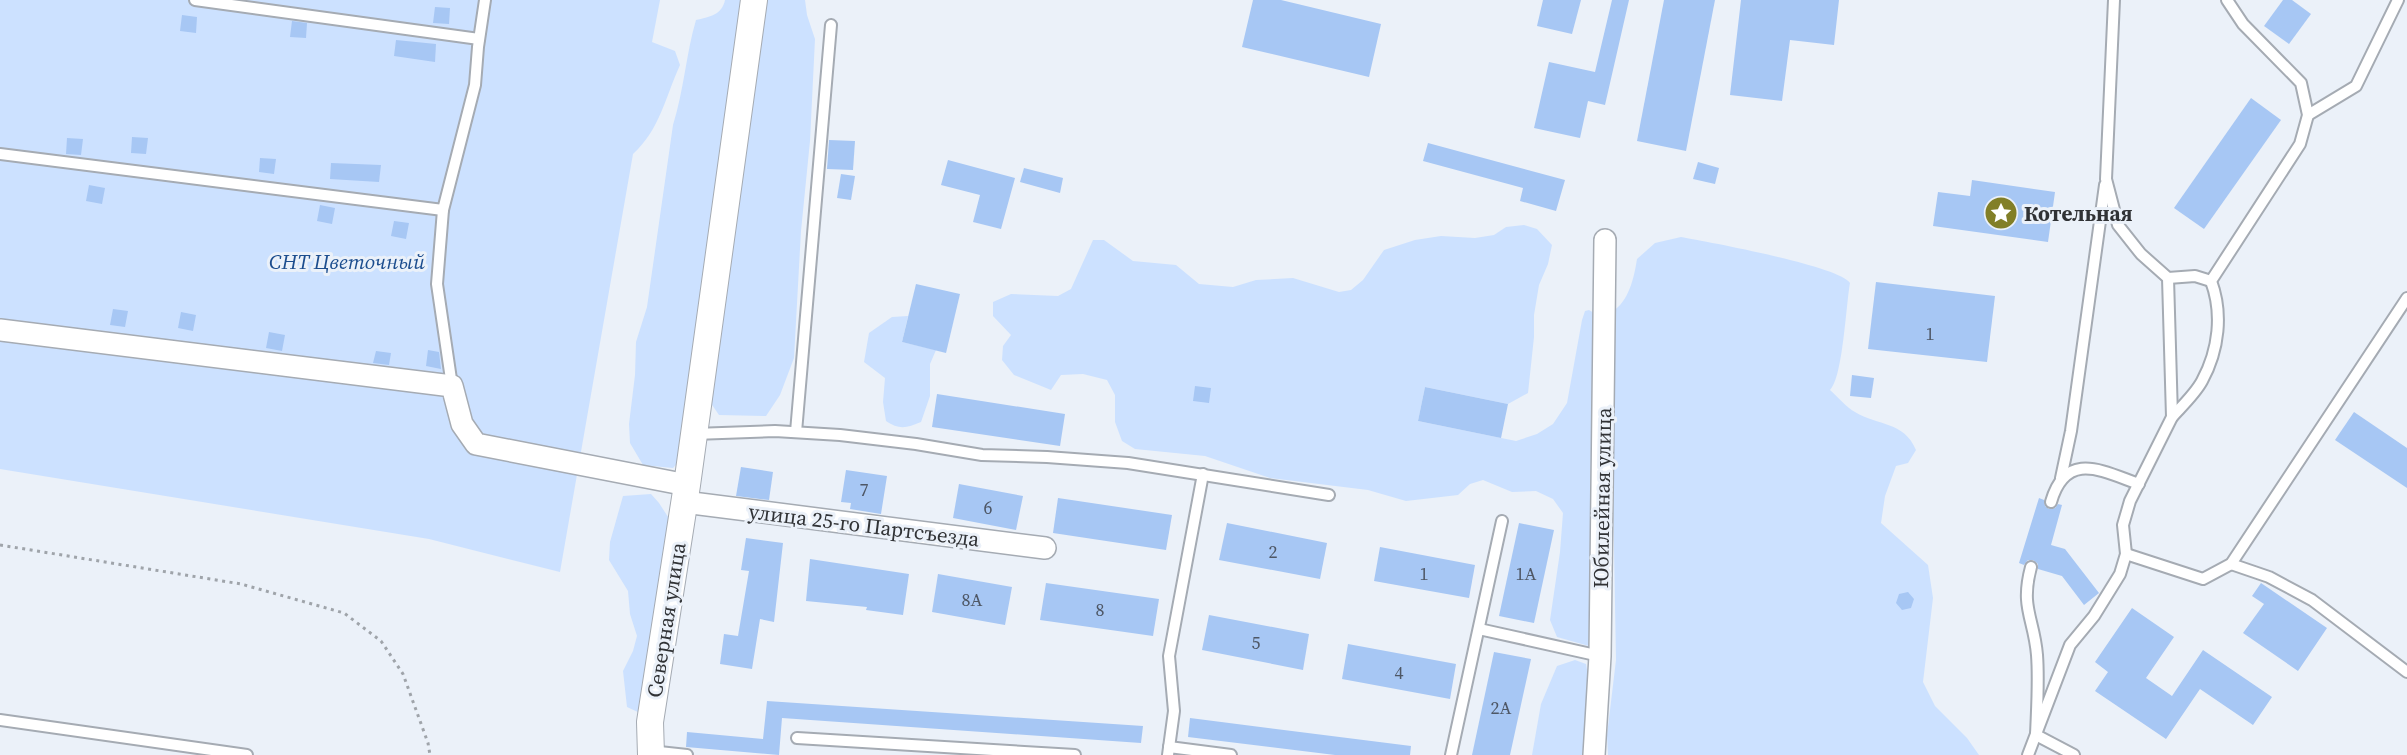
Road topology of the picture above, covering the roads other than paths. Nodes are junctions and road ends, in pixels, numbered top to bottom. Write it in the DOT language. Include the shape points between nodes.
graph roads {
  1 [pos="195,0"];
  2 [pos="485,0"];
  3 [pos="754,0"];
  4 [pos="2114,0"];
  5 [pos="2227,0"];
  6 [pos="2398,0"];
  7 [pos="831,25"];
  8 [pos="478,39"];
  9 [pos="2308,115"];
  10 [pos="0,154"];
  11 [pos="2106,179"];
  12 [pos="443,210"];
  13 [pos="1605,240"];
  14 [pos="2168,278"];
  15 [pos="2211,281"];
  16 [pos="2407,298"];
  17 [pos="0,330"];
  18 [pos="452,386"];
  19 [pos="2172,417"];
  20 [pos="796,432"];
  21 [pos="693,434"];
  22 [pos="1203,474"];
  23 [pos="2061,478"];
  24 [pos="2139,484"];
  25 [pos="685,493"];
  26 [pos="1329,495"];
  27 [pos="2050,502"];
  28 [pos="1502,521"];
  29 [pos="1045,548"];
  30 [pos="2126,554"];
  31 [pos="2231,564"];
  32 [pos="2031,567"];
  33 [pos="1479,629"];
  34 [pos="1600,656"];
  35 [pos="2407,672"];
  36 [pos="0,720"];
  37 [pos="2037,735"];
  38 [pos="797,738"];
  39 [pos="1169,751"];
  40 [pos="651,753"];
  41 [pos="247,755"];
  42 [pos="687,755"];
  43 [pos="1075,755"];
  44 [pos="1231,755"];
  45 [pos="1451,755"];
  46 [pos="1594,755"];
  47 [pos="2028,755"];
  48 [pos="2074,755"];
  1 -- 8 [label="lane"];
  2 -- 8 [label="lane"];
  3 -- 21 [label="street, Северная улица"];
  4 -- 11 [label="lane"];
  5 -- 9 [label="lane" via="2243,24 2301,83"];
  6 -- 9 [label="lane" via="2356,86"];
  7 -- 20 [label="lane"];
  8 -- 12 [label="lane" via="475,85"];
  9 -- 15 [label="lane" via="2300,144"];
  10 -- 12 [label="lane"];
  11 -- 14 [label="lane" via="2118,225 2141,254"];
  11 -- 23 [label="lane"];
  12 -- 18 [label="lane" via="437,284"];
  13 -- 34 [label="street, Юбилейная улица"];
  14 -- 15 [label="lane" via="2195,276"];
  14 -- 19 [label="lane"];
  15 -- 19 [label="lane" via="2218,301 2215,351 2201,382"];
  16 -- 31 [label="lane"];
  17 -- 18 [label="street"];
  18 -- 25 [label="street, улица 25-го Партсъезда" via="462,424 476,444"];
  19 -- 24 [label="lane"];
  20 -- 21 [label="lane"];
  20 -- 22 [label="lane" via="982,455 1047,456"];
  21 -- 25 [label="street, Северная улица"];
  22 -- 26 [label="lane"];
  22 -- 39 [label="lane" via="1169,656 1174,711"];
  23 -- 24 [label="lane" via="2075,469 2094,468"];
  23 -- 27 [label="lane"];
  24 -- 30 [label="lane" via="2123,525"];
  25 -- 29 [label="street, улица 25-го Партсъезда"];
  25 -- 40 [label="street, Северная улица" via="651,722"];
  28 -- 33 [label="lane"];
  30 -- 31 [label="lane" via="2203,579"];
  30 -- 37 [label="lane" via="2120,574 2070,645"];
  31 -- 35 [label="lane" via="2269,577 2312,600"];
  32 -- 37 [label="lane" via="2026,605 2037,653"];
  33 -- 34 [label="lane"];
  33 -- 45 [label="lane"];
  34 -- 46 [label="street, Юбилейная улица"];
  36 -- 41 [label="lane"];
  37 -- 47 [label="lane"];
  37 -- 48 [label="lane"];
  38 -- 43 [label="lane"];
  39 -- 44 [label="lane"];
  40 -- 42 [label="lane"];
}
